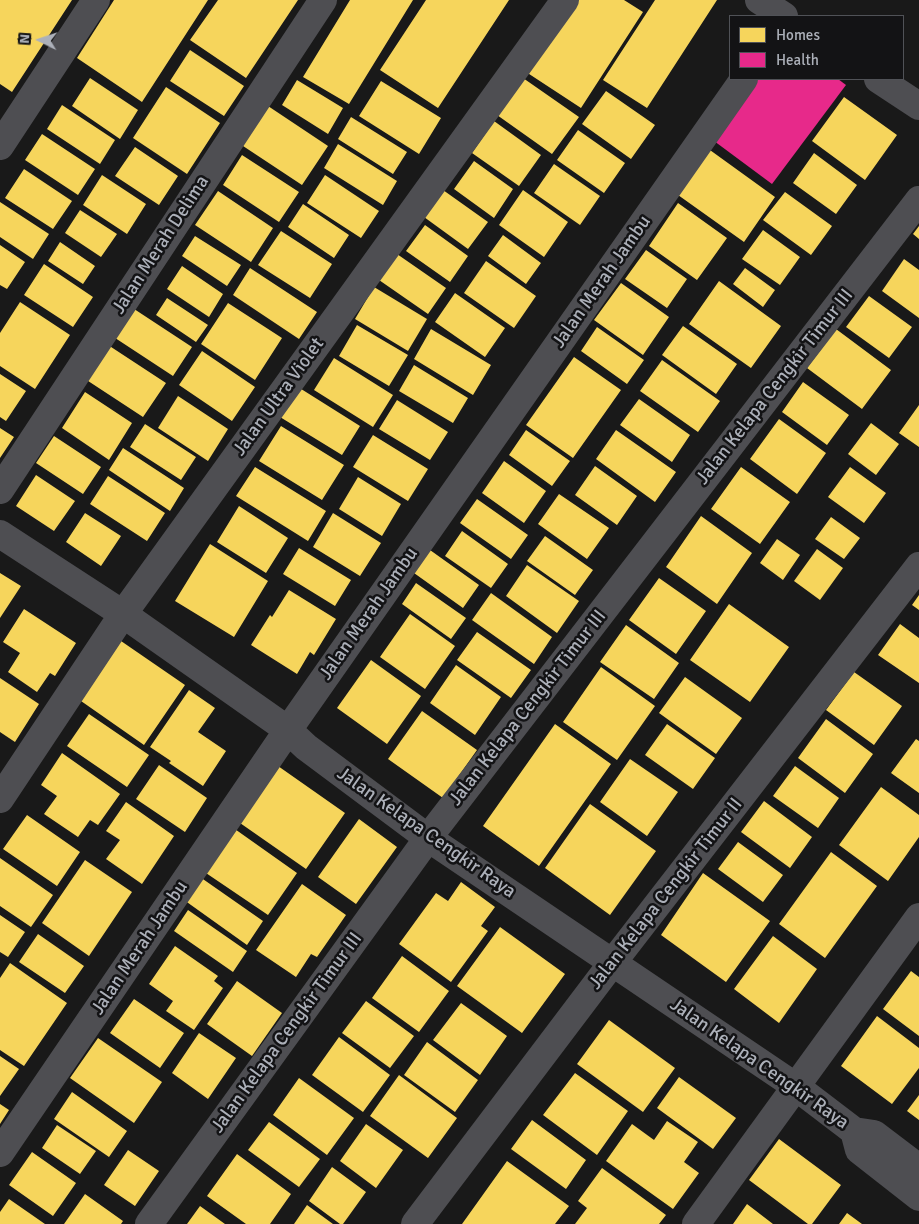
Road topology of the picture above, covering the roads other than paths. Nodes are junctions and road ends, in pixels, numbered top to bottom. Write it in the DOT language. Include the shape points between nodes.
graph roads {
  1 [pos="96,0"];
  2 [pos="323,0"];
  3 [pos="565,0"];
  4 [pos="759,0"];
  5 [pos="782,15"];
  6 [pos="743,80"];
  7 [pos="880,80"];
  8 [pos="919,106"];
  9 [pos="0,146"];
  10 [pos="919,200"];
  11 [pos="0,490"];
  12 [pos="0,534"];
  13 [pos="919,566"];
  14 [pos="123,614"];
  15 [pos="288,730"];
  16 [pos="0,799"];
  17 [pos="428,838"];
  18 [pos="919,917"];
  19 [pos="613,962"];
  20 [pos="795,1086"];
  21 [pos="854,1131"];
  22 [pos="0,1153"];
  23 [pos="919,1168"];
  24 [pos="919,1197"];
  25 [pos="149,1224"];
  26 [pos="415,1224"];
  27 [pos="696,1224"];
  1 -- 9 [label="street"];
  2 -- 11 [label="street, Jalan Merah Delima"];
  3 -- 14 [label="street, Jalan Ultra Violet"];
  4 -- 5 [label="street"];
  6 -- 15 [label="street, Jalan Merah Jambu"];
  7 -- 8 [label="street"];
  10 -- 17 [label="street, Jalan Kelapa Cengkir Timur III"];
  12 -- 14 [label="street, Jalan Kelapa Cengkir Raya"];
  13 -- 19 [label="street, Jalan Kelapa Cengkir Timur II"];
  14 -- 15 [label="street, Jalan Kelapa Cengkir Raya"];
  14 -- 16 [label="street, Jalan Ultra Violet"];
  15 -- 17 [label="street, Jalan Kelapa Cengkir Raya"];
  15 -- 22 [label="street, Jalan Merah Jambu"];
  17 -- 19 [label="street, Jalan Kelapa Cengkir Raya"];
  17 -- 25 [label="street, Jalan Kelapa Cengkir Timur III"];
  18 -- 20 [label="street"];
  19 -- 20 [label="street, Jalan Kelapa Cengkir Raya"];
  19 -- 26 [label="street, Jalan Kelapa Cengkir Timur II"];
  20 -- 21 [label="street, Jalan Kelapa Cengkir Raya"];
  20 -- 27 [label="street"];
  21 -- 23 [label="street, Jalan Kelapa Cengkir Raya" via="874,1134"];
  21 -- 24 [label="street, Jalan Kelapa Cengkir Raya" via="859,1150"];
}
